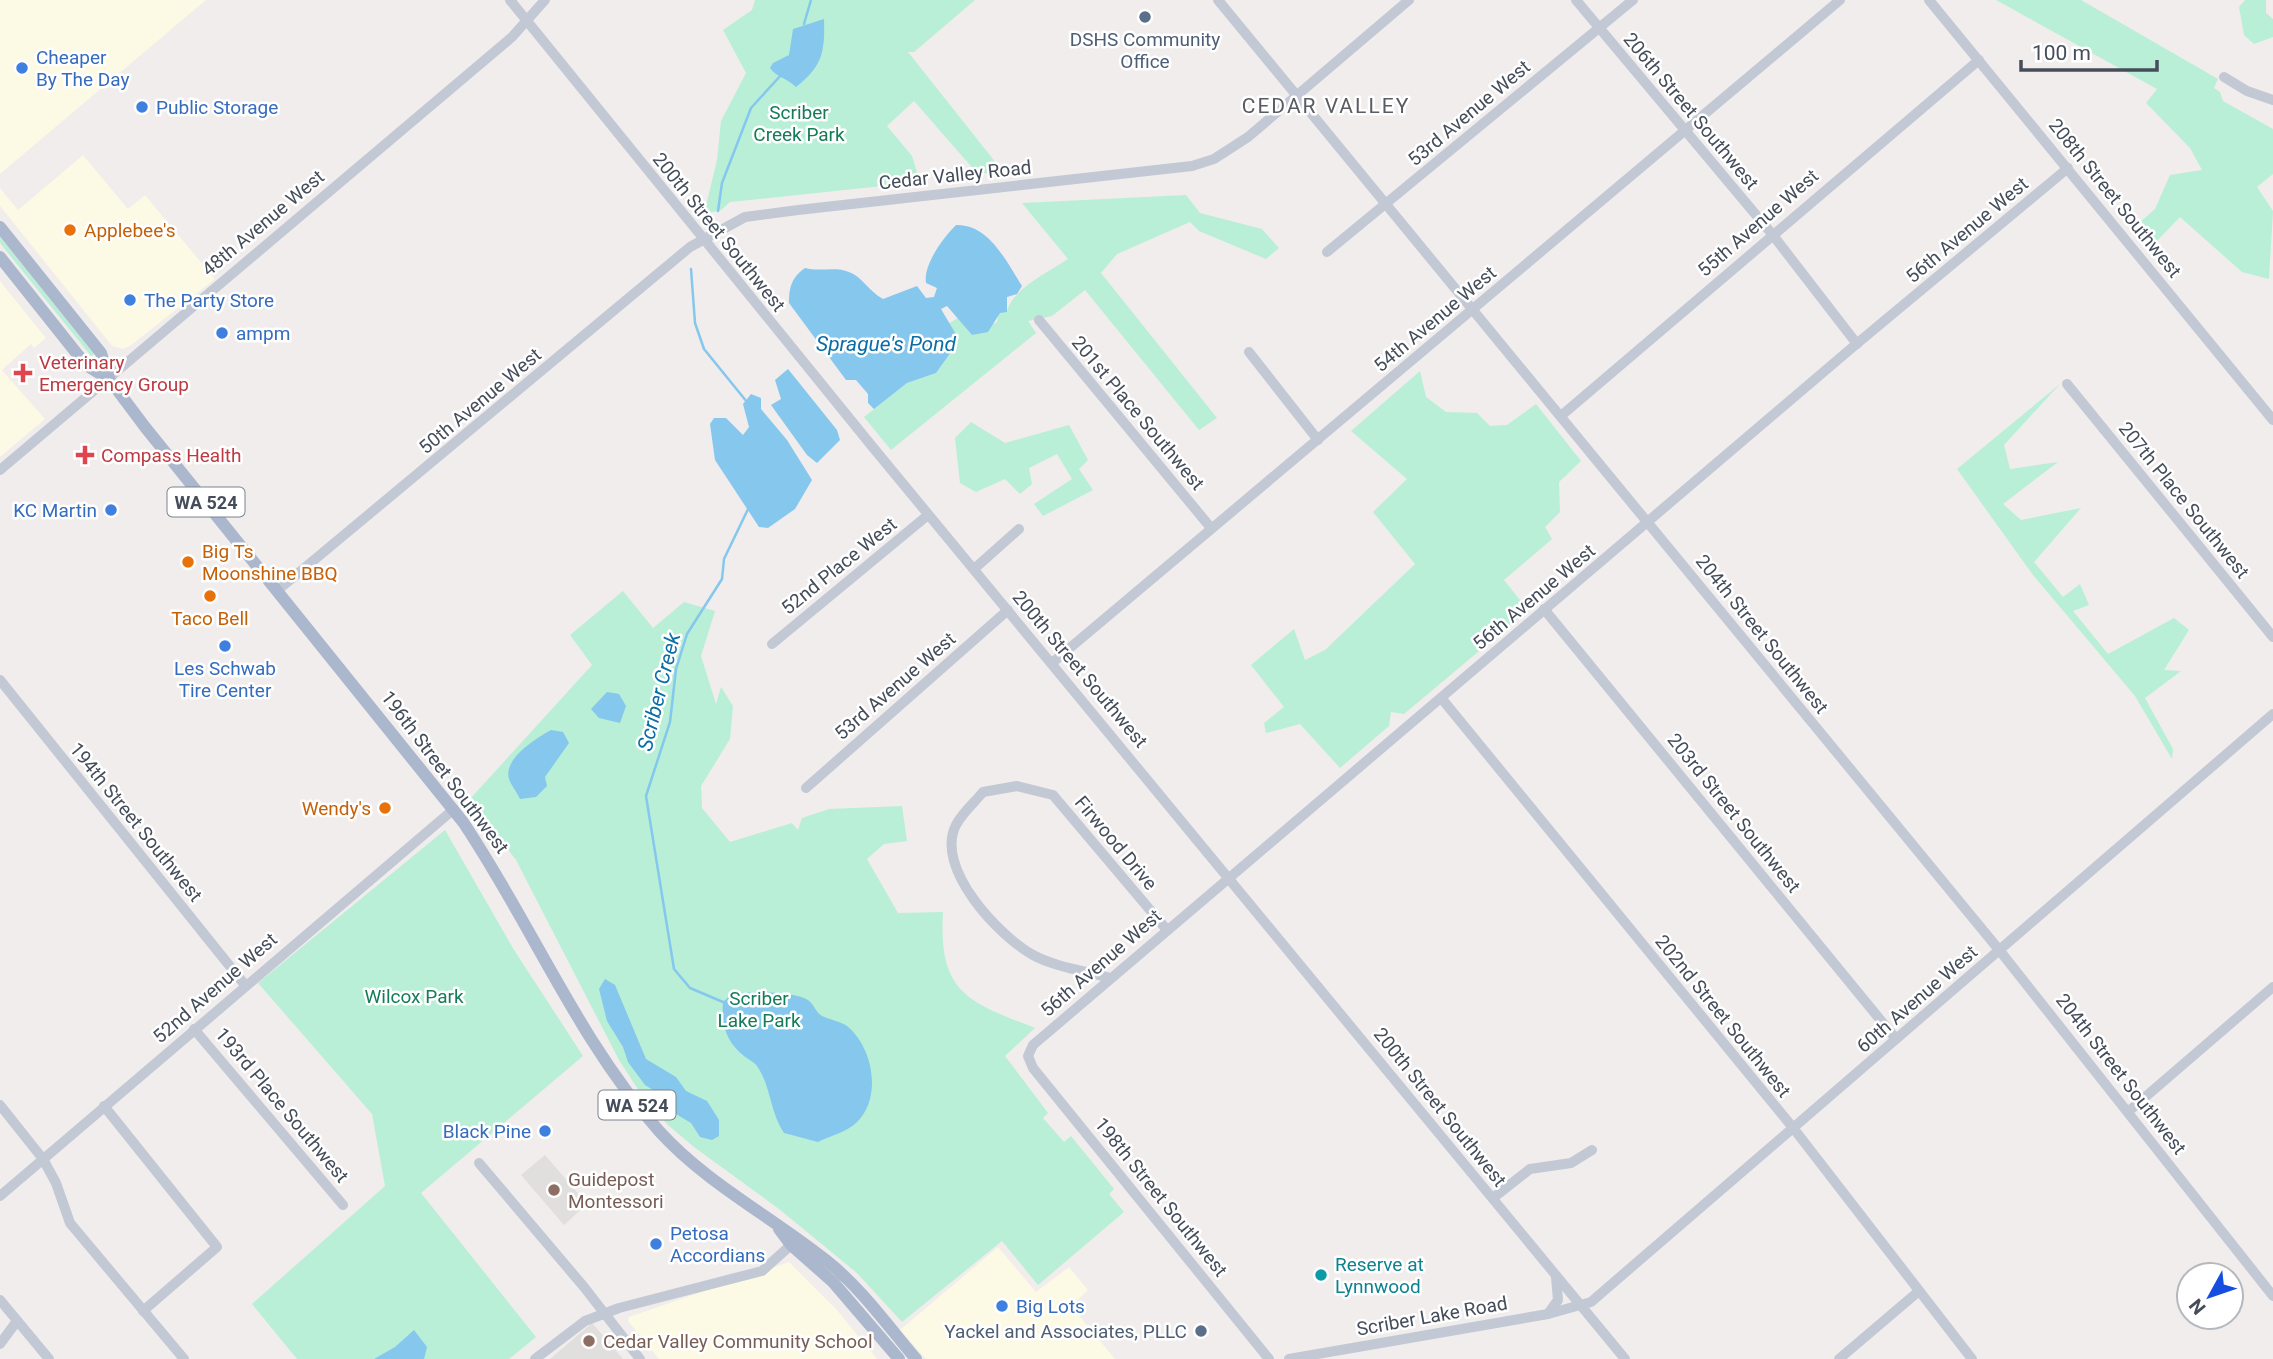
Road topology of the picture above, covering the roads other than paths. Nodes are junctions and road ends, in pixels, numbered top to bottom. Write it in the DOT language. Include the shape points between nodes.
graph roads {
  1 [pos="510,0"];
  2 [pos="545,0"];
  3 [pos="1218,0"];
  4 [pos="1409,0"];
  5 [pos="1576,0"];
  6 [pos="1633,0"];
  7 [pos="1840,0"];
  8 [pos="1929,0"];
  9 [pos="526,21"];
  10 [pos="1599,29"];
  11 [pos="1979,60"];
  12 [pos="2224,77"];
  13 [pos="1298,95"];
  14 [pos="2273,100"];
  15 [pos="1684,132"];
  16 [pos="2068,168"];
  17 [pos="1387,204"];
  18 [pos="0,227"];
  19 [pos="1772,234"];
  20 [pos="704,240"];
  21 [pos="1327,252"];
  22 [pos="0,257"];
  23 [pos="1473,310"];
  24 [pos="1039,320"];
  25 [pos="1857,344"];
  26 [pos="1250,352"];
  27 [pos="109,379"];
  28 [pos="2067,384"];
  29 [pos="1562,415"];
  30 [pos="2273,420"];
  31 [pos="1318,440"];
  32 [pos="0,470"];
  33 [pos="928,515"];
  34 [pos="1648,524"];
  35 [pos="1211,528"];
  36 [pos="1019,529"];
  37 [pos="974,569"];
  38 [pos="278,590"];
  39 [pos="1544,609"];
  40 [pos="1008,610"];
  41 [pos="2273,637"];
  42 [pos="772,644"];
  43 [pos="1052,663"];
  44 [pos="0,680"];
  45 [pos="1442,699"];
  46 [pos="2273,714"];
  47 [pos="806,788"];
  48 [pos="454,809"];
  49 [pos="1229,877"];
  50 [pos="1167,930"];
  51 [pos="2000,951"];
  52 [pos="1110,978"];
  53 [pos="245,985"];
  54 [pos="2273,987"];
  55 [pos="194,1029"];
  56 [pos="1896,1039"];
  57 [pos="1028,1056"];
  58 [pos="0,1105"];
  59 [pos="104,1106"];
  60 [pos="2129,1111"];
  61 [pos="1794,1129"];
  62 [pos="1592,1150"];
  63 [pos="43,1159"];
  64 [pos="479,1163"];
  65 [pos="0,1196"];
  66 [pos="1493,1198"];
  67 [pos="343,1205"];
  68 [pos="770,1218"];
  69 [pos="790,1245"];
  70 [pos="830,1263"];
  71 [pos="1555,1273"];
  72 [pos="1919,1291"];
  73 [pos="2273,1297"];
  74 [pos="0,1300"];
  75 [pos="1582,1306"];
  76 [pos="143,1311"];
  77 [pos="603,1313"];
  78 [pos="1548,1314"];
  79 [pos="17,1321"];
  80 [pos="0,1344"];
  81 [pos="49,1359"];
  82 [pos="184,1359"];
  83 [pos="535,1359"];
  84 [pos="640,1359"];
  85 [pos="899,1359"];
  86 [pos="916,1359"];
  87 [pos="1269,1359"];
  88 [pos="1289,1359"];
  89 [pos="1625,1359"];
  90 [pos="1839,1359"];
  91 [pos="1972,1359"];
  1 -- 9 [label="street, 200th Street Southwest"];
  2 -- 9 [label="street, 48th Avenue West"];
  3 -- 13 [label="street, 204th Street Southwest"];
  4 -- 13 [label="street"];
  5 -- 10 [label="street, 206th Street Southwest"];
  6 -- 10 [label="street, 53rd Avenue West"];
  7 -- 15 [label="street, 54th Avenue West"];
  8 -- 11 [label="street, 208th Street Southwest"];
  9 -- 20 [label="street, 200th Street Southwest"];
  9 -- 27 [label="street, 48th Avenue West"];
  10 -- 15 [label="street, 206th Street Southwest"];
  10 -- 17 [label="street, 53rd Avenue West"];
  11 -- 16 [label="street, 208th Street Southwest"];
  11 -- 19 [label="street, 55th Avenue West"];
  12 -- 14 [label="street"];
  13 -- 17 [label="street, 204th Street Southwest"];
  13 -- 20 [label="street, Cedar Valley Road" via="1214,159 1178,169 746,218"];
  15 -- 19 [label="street, 206th Street Southwest"];
  15 -- 23 [label="street, 54th Avenue West"];
  16 -- 25 [label="street, 56th Avenue West"];
  16 -- 30 [label="street, 208th Street Southwest"];
  17 -- 21 [label="street, 53rd Avenue West"];
  17 -- 23 [label="street, 204th Street Southwest"];
  18 -- 27 [label="main road, 196th Street Southwest" via="101,353"];
  19 -- 25 [label="street, 206th Street Southwest"];
  19 -- 29 [label="street, 55th Avenue West"];
  20 -- 33 [label="street, 200th Street Southwest"];
  20 -- 38 [label="street, 50th Avenue West"];
  22 -- 27 [label="main road, 196th Street Southwest / WA 524" via="86,365"];
  23 -- 29 [label="street, 204th Street Southwest"];
  23 -- 31 [label="street, 54th Avenue West"];
  24 -- 35 [label="street, 201st Place Southwest"];
  25 -- 34 [label="street, 56th Avenue West"];
  26 -- 31 [label="street"];
  27 -- 32 [label="street, 48th Avenue West"];
  27 -- 38 [label="main road, 196th Street Southwest / WA 524"];
  28 -- 41 [label="street, 207th Place Southwest"];
  29 -- 34 [label="street, 204th Street Southwest"];
  31 -- 35 [label="street, 54th Avenue West"];
  33 -- 37 [label="street, 200th Street Southwest"];
  33 -- 42 [label="street, 52nd Place West"];
  34 -- 39 [label="street, 56th Avenue West"];
  34 -- 51 [label="street, 204th Street Southwest"];
  35 -- 43 [label="street, 54th Avenue West"];
  36 -- 37 [label="street"];
  37 -- 40 [label="street, 200th Street Southwest"];
  38 -- 48 [label="main road, 196th Street Southwest / WA 524"];
  39 -- 45 [label="street, 56th Avenue West"];
  39 -- 56 [label="street, 203rd Street Southwest"];
  40 -- 43 [label="street, 200th Street Southwest"];
  40 -- 47 [label="street, 53rd Avenue West"];
  43 -- 49 [label="street, 200th Street Southwest"];
  44 -- 53 [label="street, 194th Street Southwest"];
  45 -- 49 [label="street, 56th Avenue West"];
  45 -- 61 [label="street, 202nd Street Southwest"];
  46 -- 51 [label="street, 60th Avenue West"];
  48 -- 53 [label="street, 52nd Avenue West"];
  48 -- 68 [label="main road, 196th Street Southwest / WA 524" via="502,882 618,1083 698,1168"];
  49 -- 50 [label="street, 56th Avenue West"];
  49 -- 66 [label="street, 200th Street Southwest"];
  50 -- 52 [label="street, 56th Avenue West"];
  50 -- 52 [label="street, Firwood Drive" via="1053,795 1017,786 983,792 955,826 952,850 967,890 1002,934 1035,956"];
  51 -- 56 [label="street, 60th Avenue West"];
  51 -- 60 [label="street, 204th Street Southwest"];
  52 -- 57 [label="street, 56th Avenue West" via="1033,1045"];
  53 -- 55 [label="street, 52nd Avenue West"];
  54 -- 60 [label="street"];
  55 -- 59 [label="street, 52nd Avenue West"];
  55 -- 67 [label="street, 193rd Place Southwest"];
  56 -- 61 [label="street, 60th Avenue West"];
  57 -- 87 [label="street, 198th Street Southwest" via="1033,1068"];
  58 -- 63 [label="street"];
  59 -- 63 [label="street, 52nd Avenue West"];
  59 -- 76 [label="street" via="217,1247"];
  60 -- 73 [label="street, 204th Street Southwest"];
  61 -- 72 [label="street, 202nd Street Southwest"];
  61 -- 75 [label="street, 60th Avenue West"];
  62 -- 66 [label="street" via="1571,1164 1530,1168"];
  63 -- 65 [label="street, 52nd Avenue West"];
  63 -- 76 [label="street" via="70,1223"];
  64 -- 77 [label="street"];
  66 -- 71 [label="street, 200th Street Southwest"];
  68 -- 69 [label="main road, 196th Street Southwest / WA 524"];
  68 -- 70 [label="main road, 196th Street Southwest"];
  69 -- 70 [label="main road"];
  69 -- 77 [label="street" via="762,1270"];
  69 -- 85 [label="main road, 196th Street Southwest / WA 524" via="832,1282"];
  70 -- 86 [label="main road, 196th Street Southwest"];
  71 -- 75 [label="street, 200th Street Southwest"];
  71 -- 78 [label="street" via="1558,1300"];
  72 -- 90 [label="street"];
  72 -- 91 [label="street, 202nd Street Southwest"];
  74 -- 79 [label="street"];
  75 -- 78 [label="street, Scriber Lake Road"];
  75 -- 89 [label="street, 200th Street Southwest"];
  76 -- 82 [label="street"];
  77 -- 83 [label="street" via="573,1327"];
  77 -- 84 [label="street"];
  78 -- 88 [label="street, Scriber Lake Road"];
  79 -- 80 [label="street"];
  79 -- 81 [label="street"];
}
